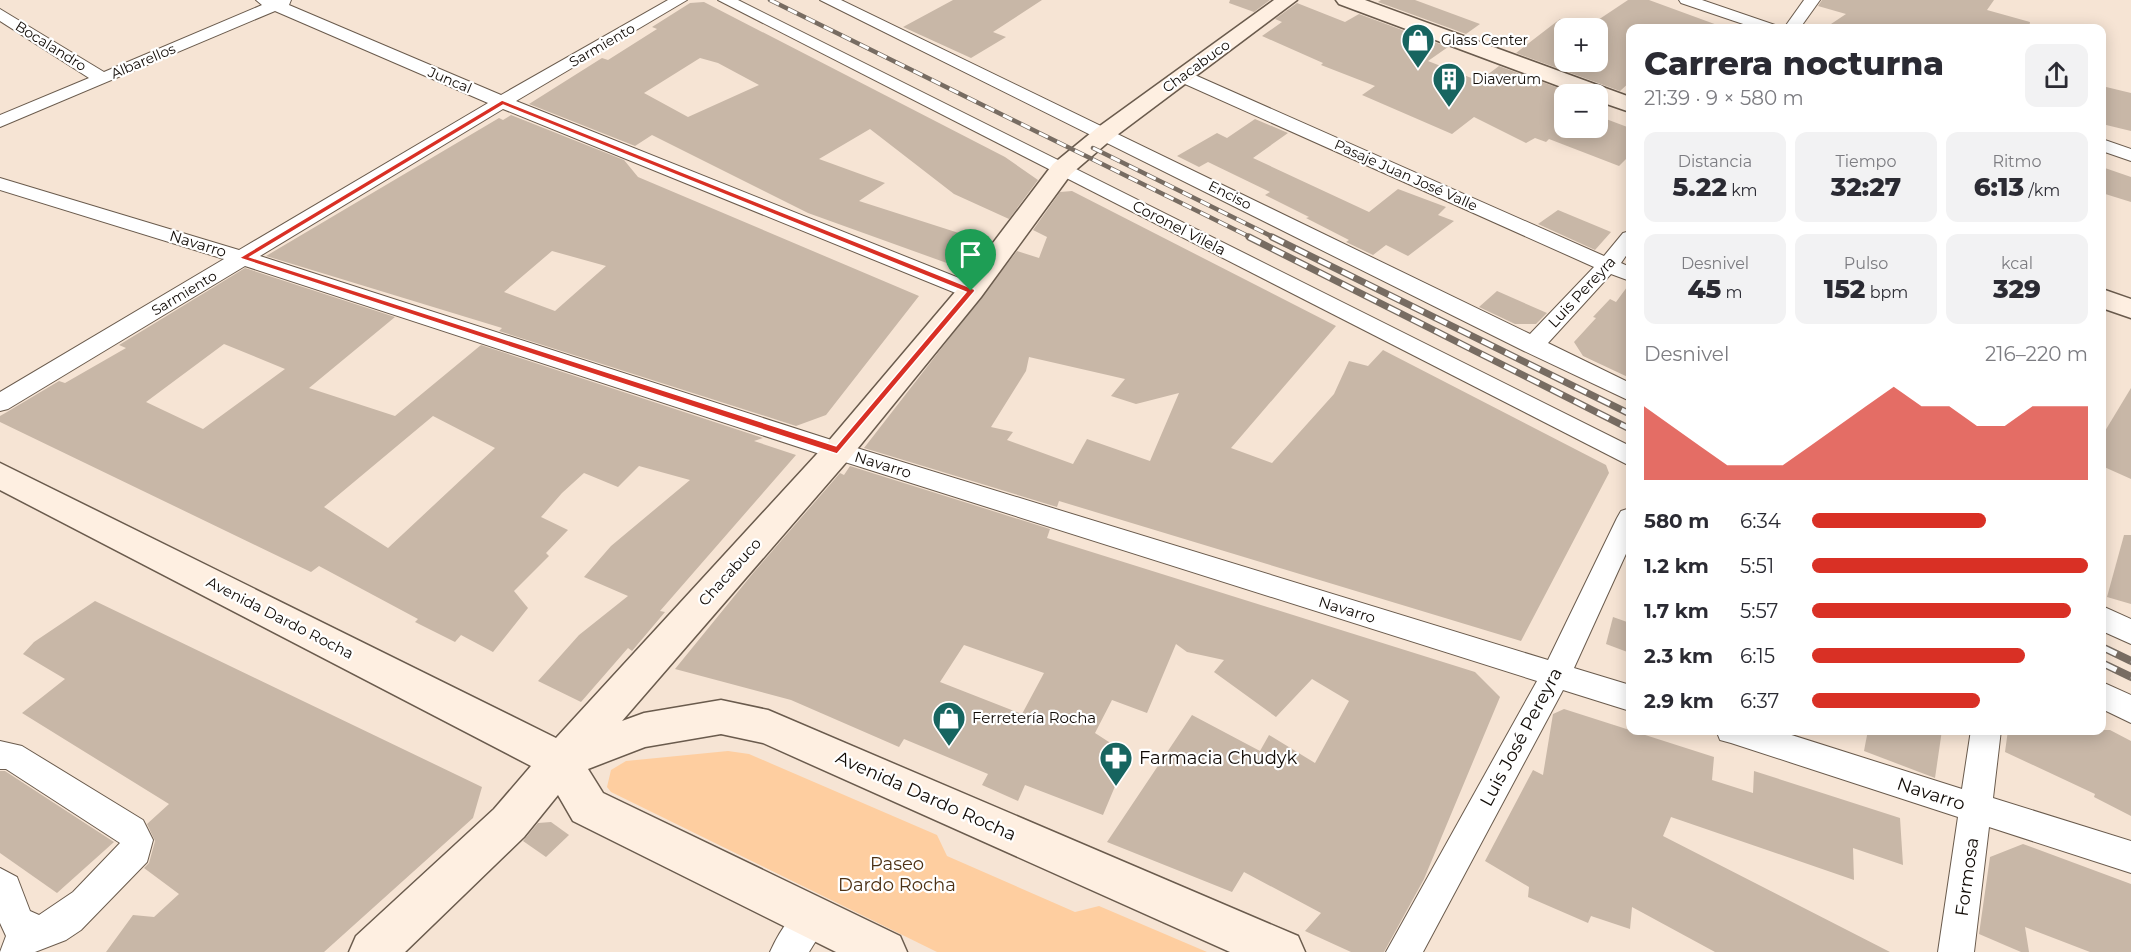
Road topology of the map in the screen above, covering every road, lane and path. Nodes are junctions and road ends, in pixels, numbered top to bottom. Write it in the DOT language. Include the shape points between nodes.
graph roads {
  1 [pos="679,0"];
  2 [pos="726,0"];
  3 [pos="828,0"];
  4 [pos="1287,0"];
  5 [pos="1321,0"];
  6 [pos="1346,0"];
  7 [pos="1687,0"];
  8 [pos="1812,0"];
  9 [pos="276,2"];
  10 [pos="0,14"];
  11 [pos="1757,24"];
  12 [pos="1795,24"];
  13 [pos="1182,76"];
  14 [pos="102,78"];
  15 [pos="1554,88"];
  16 [pos="502,102"];
  17 [pos="1626,104"];
  18 [pos="1608,109"];
  19 [pos="1626,116"];
  20 [pos="0,122"];
  21 [pos="1105,133"];
  22 [pos="2106,146"];
  23 [pos="2131,155"];
  24 [pos="1062,169"];
  25 [pos="0,184"];
  26 [pos="1626,242"];
  27 [pos="243,258"];
  28 [pos="1608,265"];
  29 [pos="1626,273"];
  30 [pos="2106,286"];
  31 [pos="971,291"];
  32 [pos="2131,295"];
  33 [pos="2106,300"];
  34 [pos="2131,309"];
  35 [pos="1532,346"];
  36 [pos="1626,391"];
  37 [pos="0,403"];
  38 [pos="837,451"];
  39 [pos="1626,455"];
  40 [pos="0,475"];
  41 [pos="1626,526"];
  42 [pos="2106,620"];
  43 [pos="2131,632"];
  44 [pos="1556,675"];
  45 [pos="1626,697"];
  46 [pos="2106,697"];
  47 [pos="2131,710"];
  48 [pos="1747,735"];
  49 [pos="1985,735"];
  50 [pos="0,755"];
  51 [pos="561,761"];
  52 [pos="1977,809"];
  53 [pos="2131,857"];
  54 [pos="0,884"];
  55 [pos="813,918"];
  56 [pos="21,942"];
  57 [pos="372,952"];
  58 [pos="788,952"];
  59 [pos="884,952"];
  60 [pos="1282,952"];
  61 [pos="1404,952"];
  62 [pos="1956,952"];
  1 -- 16 [label="street, Sarmiento"];
  2 -- 24 [label="street, Coronel Vilela"];
  3 -- 21 [label="street, Enciso"];
  4 -- 13 [label="main road, Chacabuco"];
  5 -- 15 [label="main road"];
  6 -- 17 [label="main road"];
  7 -- 11 [label="street"];
  8 -- 12 [label="street"];
  9 -- 14 [label="street, Albarellos"];
  9 -- 16 [label="street, Juncal"];
  10 -- 14 [label="street, Bocalandro"];
  13 -- 21 [label="main road, Chacabuco"];
  13 -- 28 [label="street, Pasaje Juan José Valle"];
  14 -- 20 [label="street, Albarellos"];
  16 -- 27 [label="street, Sarmiento"];
  16 -- 31 [label="street, Juncal"];
  18 -- 19 [label="main road"];
  21 -- 24 [label="main road, Chacabuco"];
  21 -- 35 [label="street, Enciso"];
  22 -- 23 [label="street"];
  24 -- 31 [label="main road, Chacabuco"];
  24 -- 39 [label="street, Coronel Vilela"];
  25 -- 27 [label="street, Navarro"];
  26 -- 28 [label="street, Luis Pereyra"];
  27 -- 37 [label="street, Sarmiento"];
  27 -- 38 [label="street, Navarro"];
  28 -- 29 [label="street, Pasaje Juan José Valle"];
  28 -- 35 [label="street, Luis Pereyra"];
  30 -- 32 [label="main road"];
  31 -- 38 [label="main road, Chacabuco"];
  33 -- 34 [label="main road"];
  35 -- 36 [label="street, Enciso"];
  38 -- 44 [label="street, Navarro"];
  38 -- 51 [label="main road, Chacabuco"];
  40 -- 51 [label="main road, Avenida Dardo Rocha"];
  41 -- 44 [label="street, Luis José Pereyra"];
  42 -- 43 [label="street"];
  44 -- 45 [label="street, Navarro"];
  44 -- 61 [label="street, Luis José Pereyra"];
  46 -- 47 [label="street"];
  48 -- 52 [label="street, Navarro"];
  49 -- 52 [label="street, Formosa"];
  50 -- 56 [label="street" via="11,756 131,831 136,840 135,851 72,917"];
  51 -- 55 [label="main road" via="588,807"];
  51 -- 57 [label="main road, Chacabuco" via="509,823"];
  51 -- 60 [label="main road, Avenida Dardo Rocha" via="644,730 721,717 768,727"];
  52 -- 53 [label="street, Navarro"];
  52 -- 62 [label="street, Formosa"];
  54 -- 56 [label="street" via="7,891"];
  55 -- 58 [label="street"];
  55 -- 59 [label="main road"];
}
